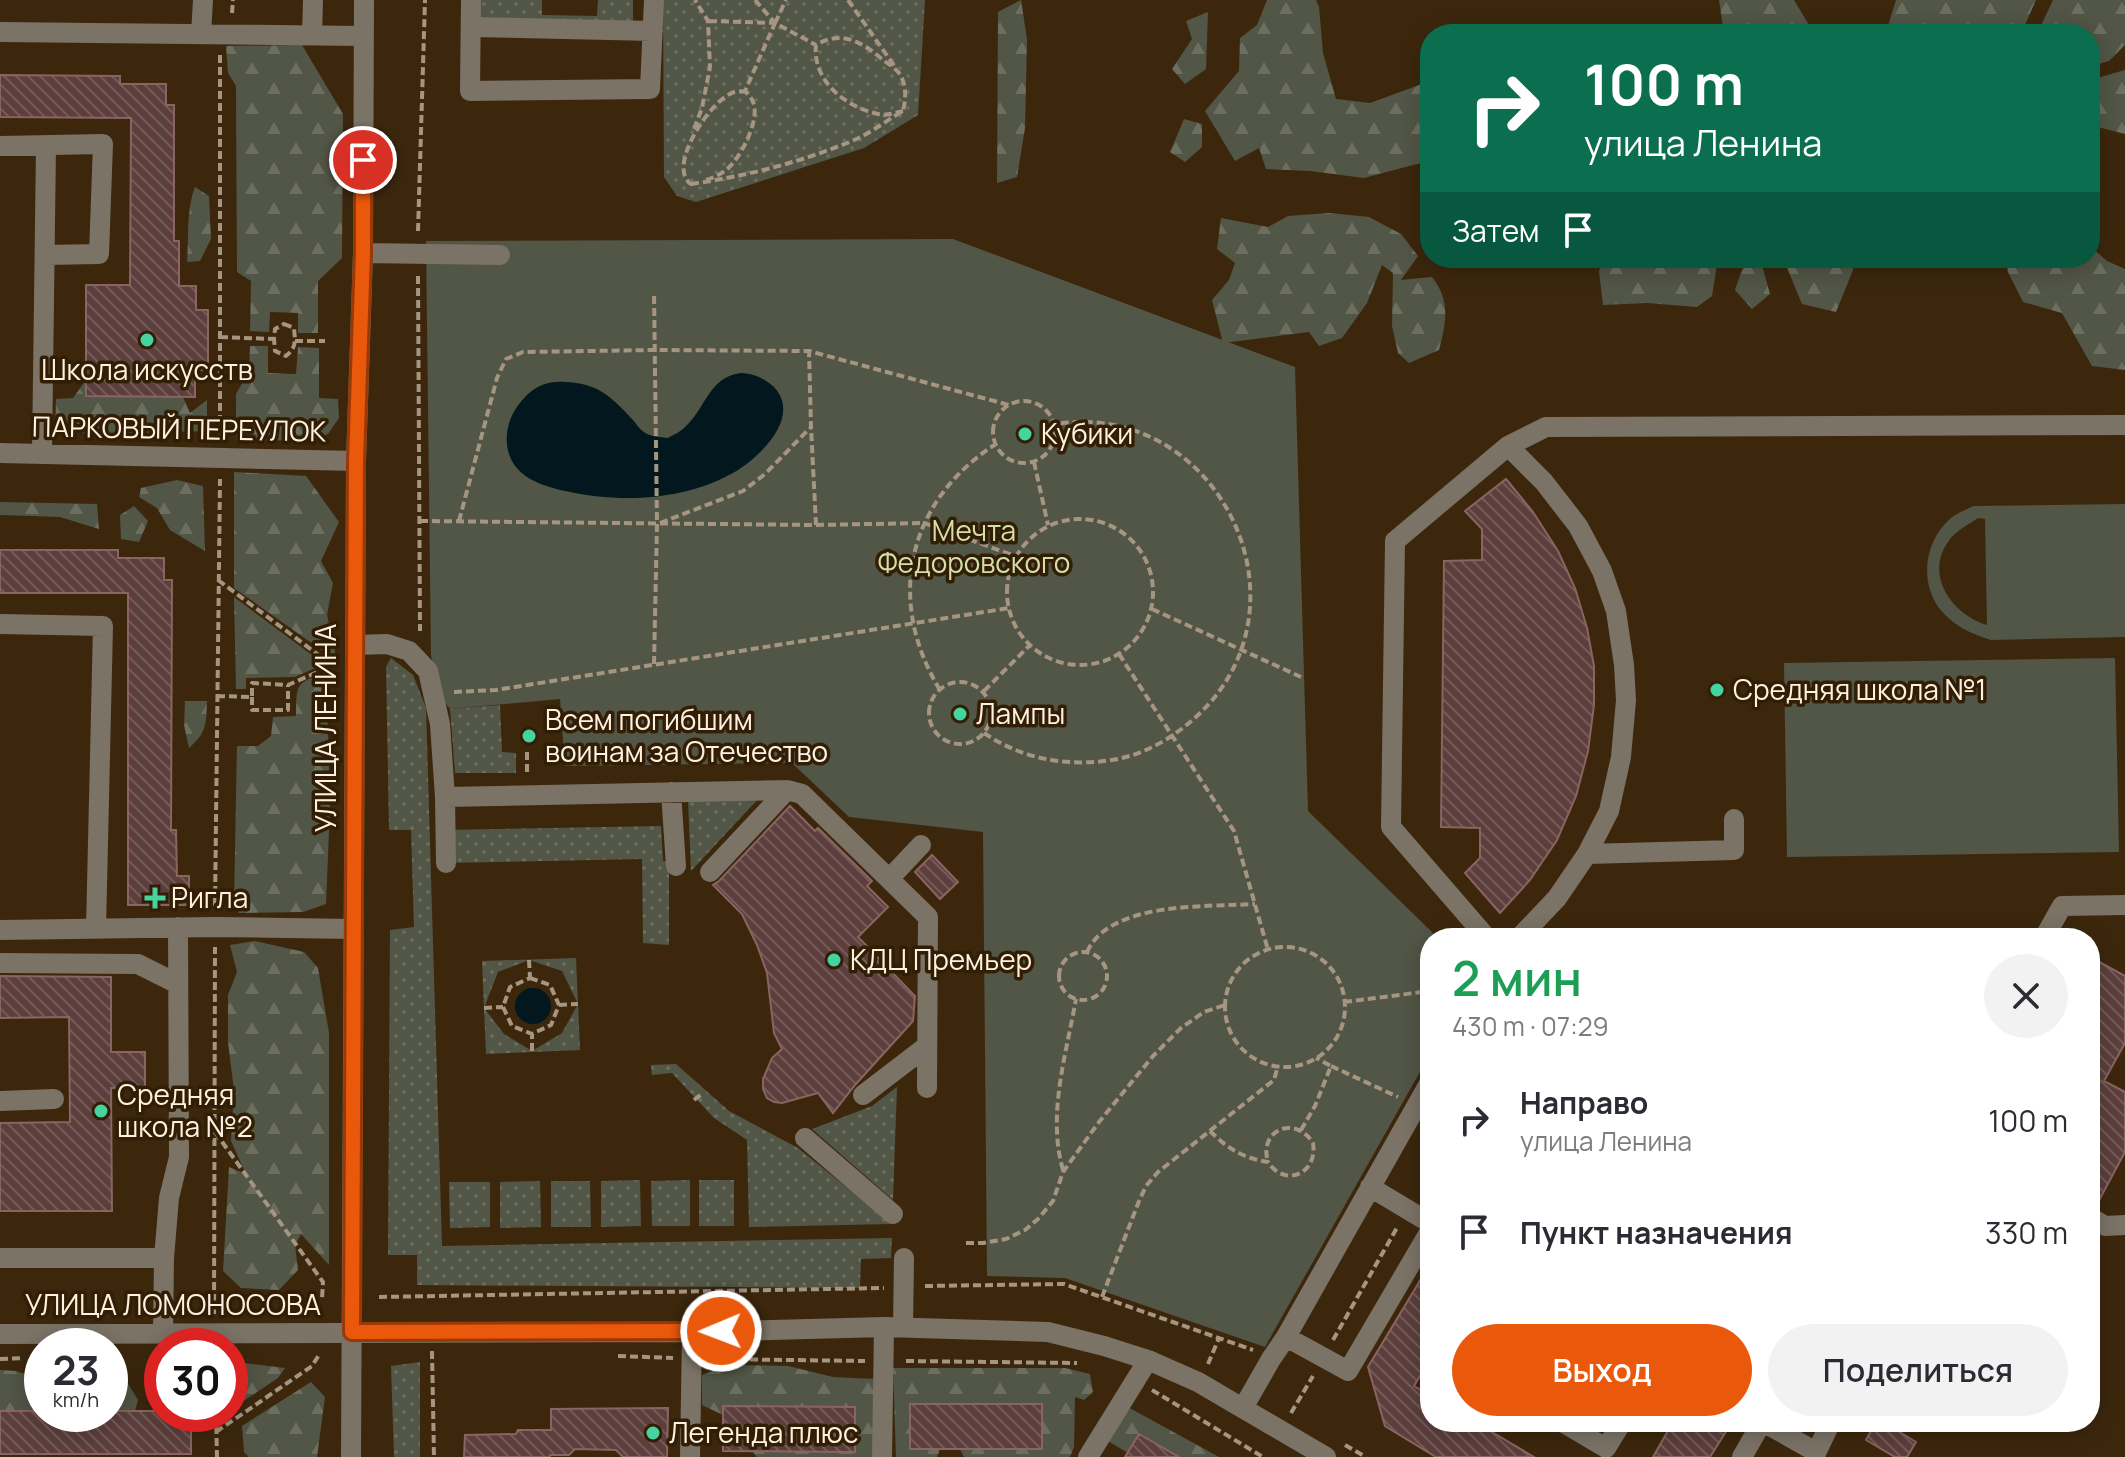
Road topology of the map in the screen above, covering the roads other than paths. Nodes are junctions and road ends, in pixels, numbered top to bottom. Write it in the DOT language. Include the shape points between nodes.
graph roads {
  1 [pos="203,0"];
  2 [pos="313,0"];
  3 [pos="364,0"];
  4 [pos="471,0"];
  5 [pos="654,0"];
  6 [pos="471,27"];
  7 [pos="653,31"];
  8 [pos="0,32"];
  9 [pos="210,34"];
  10 [pos="312,36"];
  11 [pos="363,36"];
  12 [pos="0,146"];
  13 [pos="46,146"];
  14 [pos="363,253"];
  15 [pos="45,255"];
  16 [pos="500,255"];
  17 [pos="2125,425"];
  18 [pos="1508,446"];
  19 [pos="0,453"];
  20 [pos="42,454"];
  21 [pos="356,461"];
  22 [pos="0,624"];
  23 [pos="355,654"];
  24 [pos="787,790"];
  25 [pos="671,792"];
  26 [pos="445,797"];
  27 [pos="1734,819"];
  28 [pos="921,845"];
  29 [pos="1587,854"];
  30 [pos="446,863"];
  31 [pos="676,866"];
  32 [pos="710,872"];
  33 [pos="889,879"];
  34 [pos="2125,905"];
  35 [pos="178,927"];
  36 [pos="1478,928"];
  37 [pos="1528,928"];
  38 [pos="2050,928"];
  39 [pos="96,929"];
  40 [pos="353,929"];
  41 [pos="0,930"];
  42 [pos="0,963"];
  43 [pos="178,984"];
  44 [pos="927,1046"];
  45 [pos="927,1088"];
  46 [pos="863,1095"];
  47 [pos="54,1099"];
  48 [pos="1420,1100"];
  49 [pos="0,1101"];
  50 [pos="805,1138"];
  51 [pos="1370,1187"];
  52 [pos="893,1214"];
  53 [pos="1420,1217"];
  54 [pos="2100,1223"];
  55 [pos="2125,1225"];
  56 [pos="1420,1248"];
  57 [pos="0,1258"];
  58 [pos="164,1258"];
  59 [pos="904,1258"];
  60 [pos="163,1328"];
  61 [pos="894,1328"];
  62 [pos="248,1332"];
  63 [pos="352,1332"];
  64 [pos="692,1332"];
  65 [pos="144,1333"];
  66 [pos="0,1334"];
  67 [pos="1286,1337"];
  68 [pos="1148,1360"];
  69 [pos="1243,1408"];
  70 [pos="1579,1432"];
  71 [pos="1616,1432"];
  72 [pos="1756,1432"];
  73 [pos="1778,1432"];
  74 [pos="1826,1432"];
  75 [pos="1815,1455"];
  76 [pos="351,1457"];
  77 [pos="690,1457"];
  78 [pos="882,1457"];
  79 [pos="1088,1457"];
  80 [pos="1326,1457"];
  81 [pos="1742,1457"];
  1 -- 9 [label="street"];
  2 -- 10 [label="street"];
  3 -- 11 [label="street, УЛИЦА ЛЕНИНА"];
  4 -- 6 [label="street"];
  5 -- 7 [label="street"];
  6 -- 7 [label="street"];
  6 -- 7 [label="street" via="470,91 650,89"];
  8 -- 9 [label="street"];
  9 -- 10 [label="street"];
  10 -- 11 [label="street"];
  11 -- 14 [label="street, УЛИЦА ЛЕНИНА"];
  12 -- 13 [label="street"];
  13 -- 15 [label="street"];
  13 -- 15 [label="street" via="103,144 99,254"];
  14 -- 16 [label="street"];
  14 -- 21 [label="street, УЛИЦА ЛЕНИНА"];
  15 -- 20 [label="street"];
  17 -- 18 [label="street" via="1546,427"];
  18 -- 29 [label="street" via="1578,526 1616,611 1626,700 1621,757 1609,811"];
  18 -- 36 [label="street" via="1395,541 1391,827"];
  19 -- 20 [label="street, ПАРКОВЫЙ ПЕРЕУЛОК"];
  20 -- 21 [label="street, ПАРКОВЫЙ ПЕРЕУЛОК"];
  21 -- 23 [label="street, УЛИЦА ЛЕНИНА"];
  22 -- 39 [label="street" via="103,626"];
  23 -- 26 [label="street" via="387,644 409,651 428,671 440,724"];
  23 -- 40 [label="street, УЛИЦА ЛЕНИНА"];
  24 -- 25 [label="street"];
  24 -- 32 [label="street"];
  24 -- 33 [label="street" via="802,794"];
  25 -- 26 [label="street"];
  25 -- 31 [label="street"];
  26 -- 30 [label="street"];
  27 -- 29 [label="street" via="1734,850"];
  28 -- 33 [label="street"];
  29 -- 37 [label="street"];
  33 -- 44 [label="street" via="928,917"];
  34 -- 38 [label="street" via="2062,906"];
  35 -- 39 [label="street"];
  35 -- 40 [label="street"];
  35 -- 43 [label="street"];
  39 -- 41 [label="street"];
  40 -- 63 [label="street, УЛИЦА ЛЕНИНА"];
  42 -- 43 [label="street" via="138,964"];
  43 -- 58 [label="street" via="179,1157"];
  44 -- 45 [label="street"];
  44 -- 46 [label="street"];
  47 -- 49 [label="street"];
  48 -- 51 [label="street"];
  50 -- 52 [label="street"];
  51 -- 53 [label="street"];
  51 -- 67 [label="street"];
  54 -- 55 [label="street"];
  56 -- 67 [label="street" via="1348,1371"];
  57 -- 58 [label="street"];
  58 -- 60 [label="street"];
  59 -- 61 [label="street" via="904,1287"];
  61 -- 64 [label="street, УЛИЦА ЛОМОНОСОВА"];
  61 -- 68 [label="street, УЛИЦА ЛОМОНОСОВА" via="1048,1332"];
  61 -- 78 [label="street" via="883,1361"];
  62 -- 63 [label="street, УЛИЦА ЛОМОНОСОВА"];
  63 -- 64 [label="street, УЛИЦА ЛОМОНОСОВА"];
  63 -- 76 [label="street, УЛИЦА ЛЕНИНА"];
  64 -- 77 [label="street"];
  65 -- 66 [label="street, УЛИЦА ЛОМОНОСОВА"];
  67 -- 69 [label="street"];
  68 -- 69 [label="street, УЛИЦА ЛОМОНОСОВА"];
  68 -- 79 [label="street"];
  69 -- 80 [label="street, УЛИЦА ЛОМОНОСОВА"];
  70 -- 71 [label="street" via="1606,1448"];
  72 -- 81 [label="street"];
  73 -- 75 [label="street"];
  74 -- 75 [label="street"];
}
